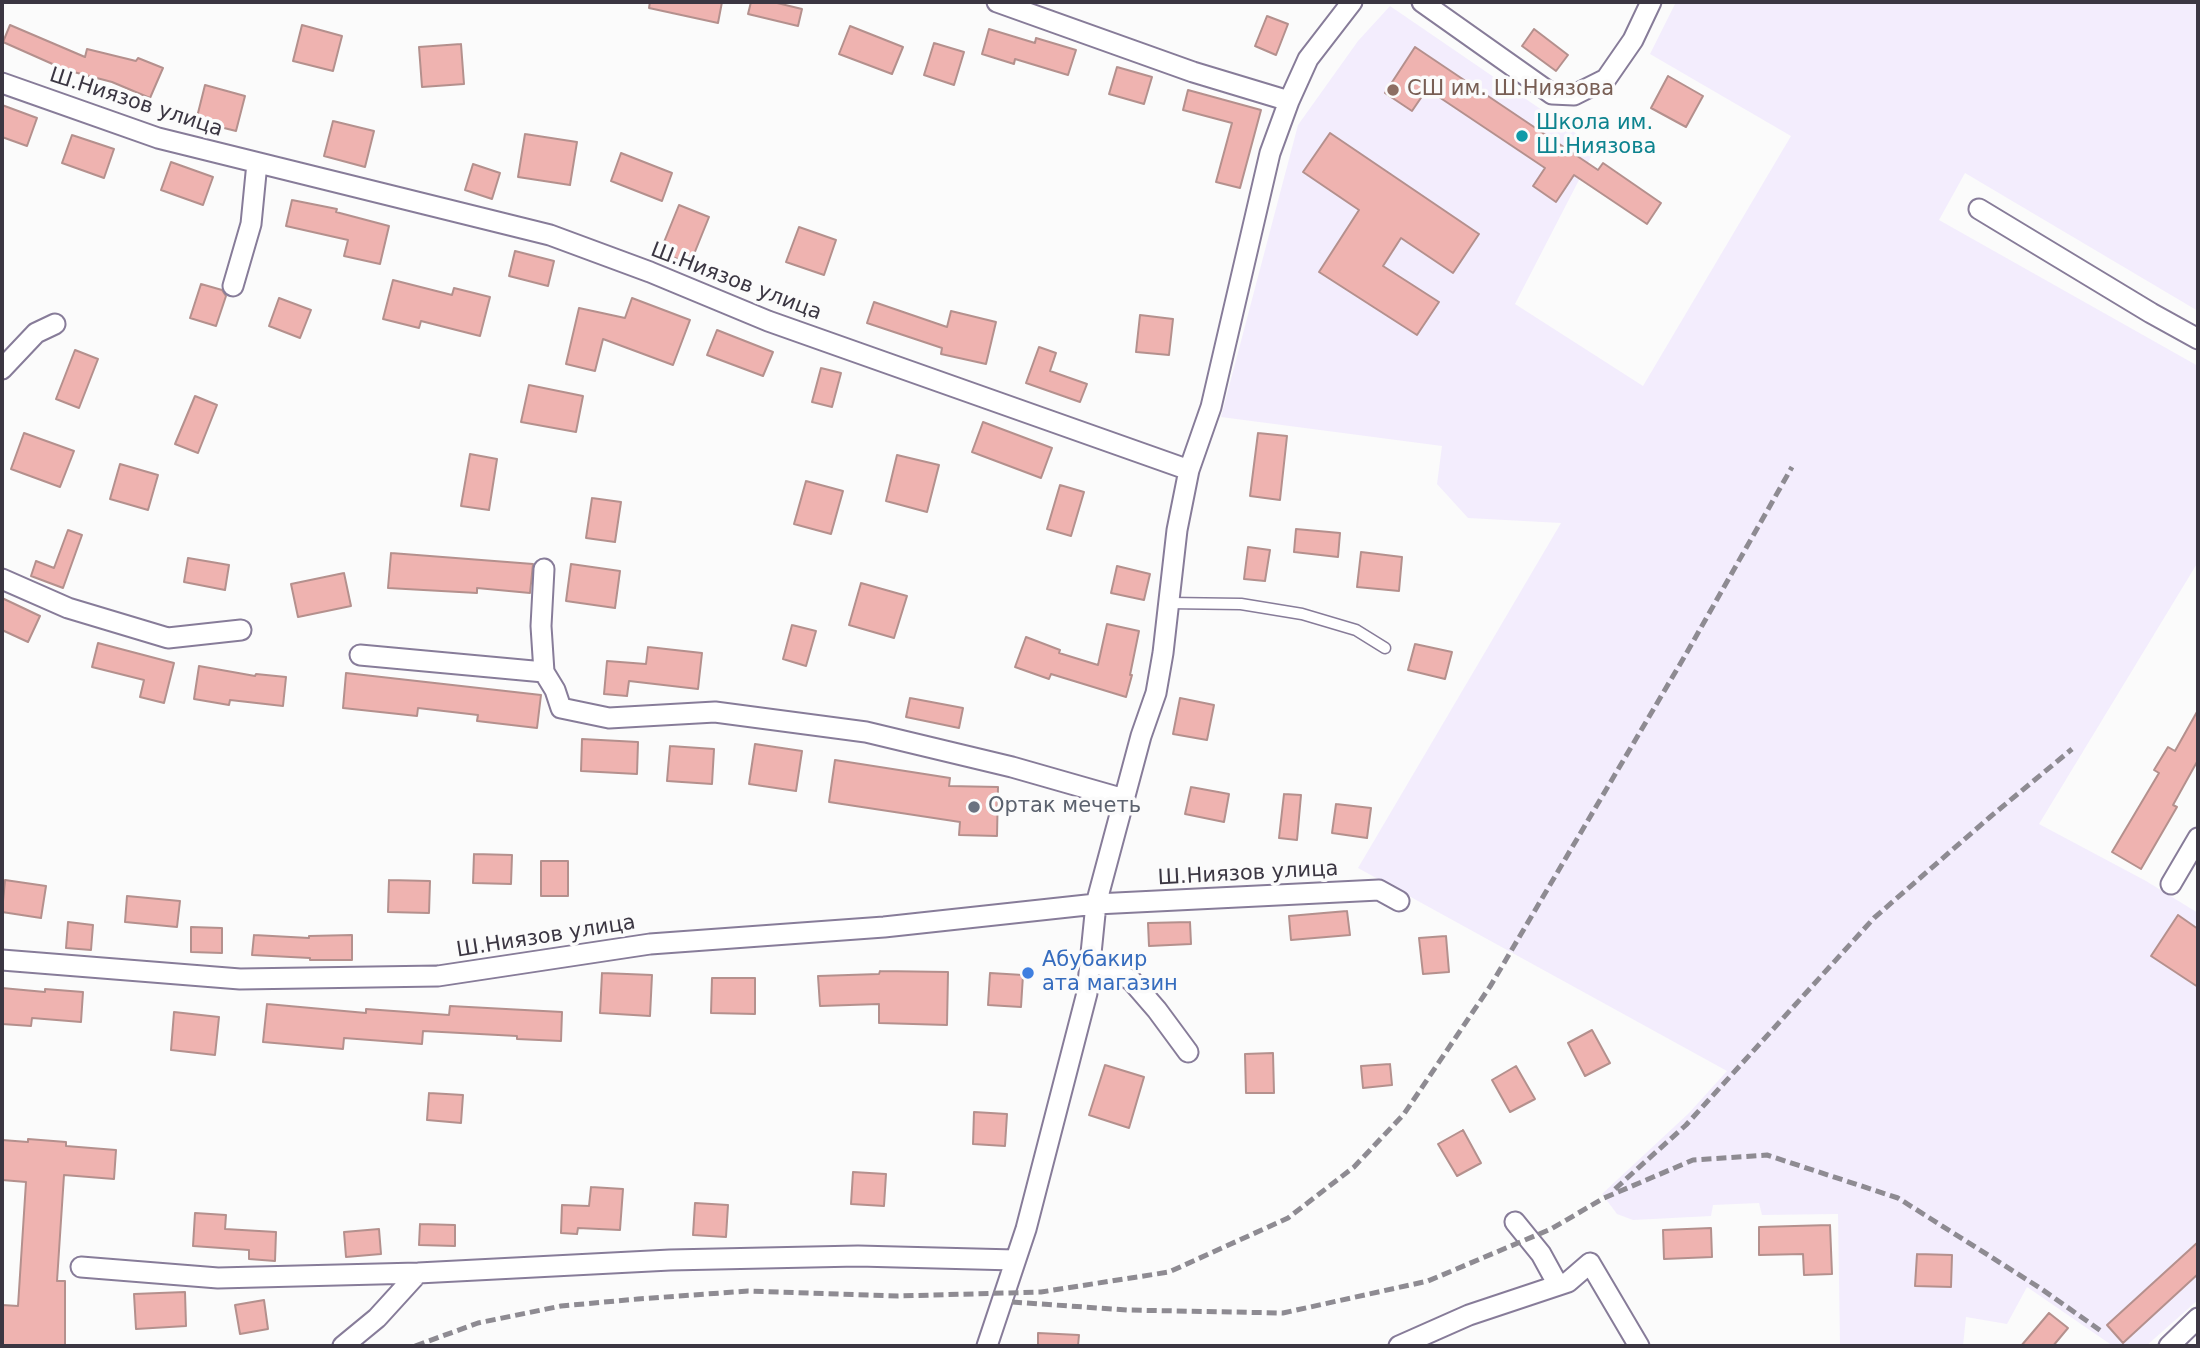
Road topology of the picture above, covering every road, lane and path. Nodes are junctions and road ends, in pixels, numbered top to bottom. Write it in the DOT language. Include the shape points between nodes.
graph roads {
  1 [pos="997,2"];
  2 [pos="1352,2"];
  3 [pos="1422,2"];
  4 [pos="1651,2"];
  5 [pos="2,83"];
  6 [pos="1289,102"];
  7 [pos="257,163"];
  8 [pos="1979,209"];
  9 [pos="233,286"];
  10 [pos="55,324"];
  11 [pos="2198,339"];
  12 [pos="2,369"];
  13 [pos="1189,470"];
  14 [pos="544,569"];
  15 [pos="2,579"];
  16 [pos="1168,603"];
  17 [pos="241,630"];
  18 [pos="1385,648"];
  19 [pos="360,655"];
  20 [pos="544,672"];
  21 [pos="1124,799"];
  22 [pos="2198,838"];
  23 [pos="2171,884"];
  24 [pos="1399,901"];
  25 [pos="1096,904"];
  26 [pos="1091,958"];
  27 [pos="2,960"];
  28 [pos="1188,1052"];
  29 [pos="1515,1222"];
  30 [pos="1015,1260"];
  31 [pos="80,1267"];
  32 [pos="418,1273"];
  33 [pos="1558,1285"];
  34 [pos="2198,1318"];
  35 [pos="343,1346"];
  36 [pos="987,1346"];
  37 [pos="1399,1346"];
  38 [pos="1639,1346"];
  39 [pos="2169,1346"];
  1 -- 6 [label="street"];
  2 -- 6 [label="street" via="1308,60"];
  3 -- 4 [label="street" via="1552,94 1574,95 1606,79 1633,40"];
  5 -- 7 [label="street, Ш.Ниязов улица" via="158,138"];
  6 -- 13 [label="street" via="1270,153 1211,407"];
  7 -- 9 [label="street" via="251,224"];
  7 -- 13 [label="street, Ш.Ниязов улица" via="551,235 768,321"];
  8 -- 11 [label="street"];
  10 -- 12 [label="street" via="36,333"];
  13 -- 16 [label="street"];
  14 -- 20 [label="street"];
  15 -- 17 [label="street" via="68,608 168,638"];
  16 -- 18 [label="lane" via="1241,604 1302,614 1356,630"];
  16 -- 21 [label="street" via="1156,693"];
  19 -- 20 [label="street"];
  20 -- 21 [label="street" via="561,708 609,718 715,712 866,732"];
  21 -- 25 [label="street"];
  22 -- 23 [label="street"];
  24 -- 25 [label="street, Ш.Ниязов улица" via="1379,890"];
  25 -- 26 [label="street"];
  25 -- 27 [label="street, Ш.Ниязов улица" via="884,927 650,944 438,976 240,979"];
  26 -- 28 [label="street" via="1131,980"];
  26 -- 30 [label="street" via="1087,993"];
  29 -- 33 [label="street"];
  30 -- 32 [label="street" via="845,1256"];
  30 -- 36 [label="street"];
  31 -- 32 [label="street" via="218,1278"];
  32 -- 35 [label="street" via="377,1318"];
  33 -- 37 [label="street" via="1469,1315"];
  33 -- 38 [label="street" via="1590,1263"];
  34 -- 39 [label="street"];
}
